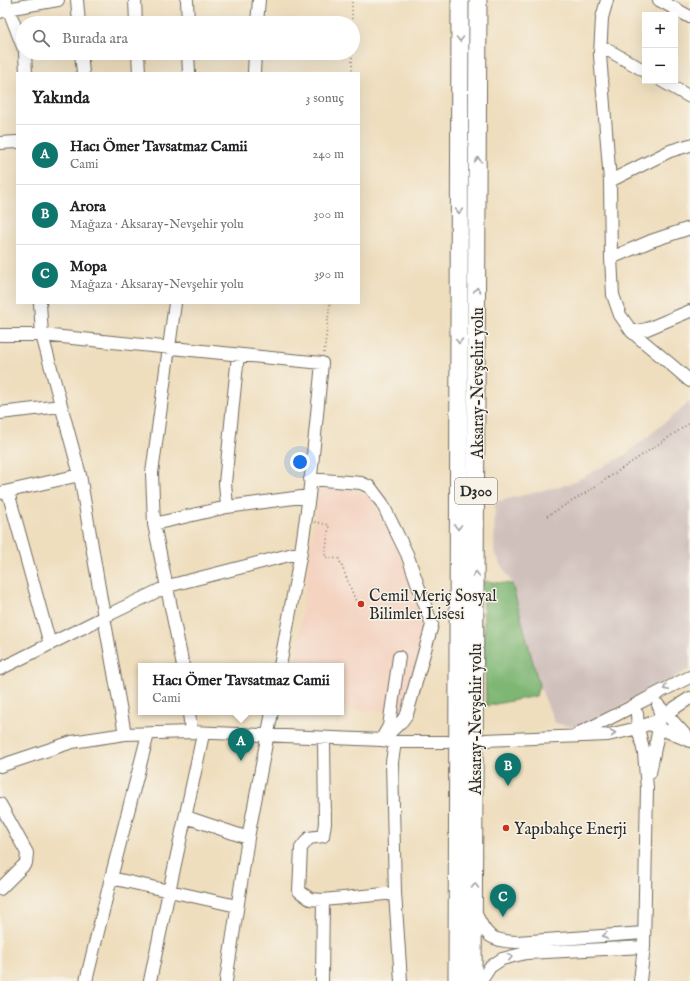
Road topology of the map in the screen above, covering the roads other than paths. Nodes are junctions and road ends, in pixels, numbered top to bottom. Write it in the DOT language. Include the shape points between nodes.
graph roads {
  1 [pos="58,0"];
  2 [pos="77,0"];
  3 [pos="135,0"];
  4 [pos="187,0"];
  5 [pos="259,0"];
  6 [pos="460,0"];
  7 [pos="478,0"];
  8 [pos="607,0"];
  9 [pos="659,0"];
  10 [pos="4,7"];
  11 [pos="78,16"];
  12 [pos="136,16"];
  13 [pos="188,16"];
  14 [pos="258,16"];
  15 [pos="690,17"];
  16 [pos="16,32"];
  17 [pos="601,46"];
  18 [pos="25,60"];
  19 [pos="82,60"];
  20 [pos="138,60"];
  21 [pos="188,60"];
  22 [pos="255,60"];
  23 [pos="642,69"];
  24 [pos="26,72"];
  25 [pos="83,72"];
  26 [pos="139,72"];
  27 [pos="189,72"];
  28 [pos="254,72"];
  29 [pos="667,84"];
  30 [pos="690,97"];
  31 [pos="0,142"];
  32 [pos="16,142"];
  33 [pos="690,145"];
  34 [pos="610,181"];
  35 [pos="690,228"];
  36 [pos="611,258"];
  37 [pos="40,304"];
  38 [pos="176,304"];
  39 [pos="690,311"];
  40 [pos="632,332"];
  41 [pos="0,335"];
  42 [pos="42,335"];
  43 [pos="170,347"];
  44 [pos="238,355"];
  45 [pos="690,381"];
  46 [pos="61,406"];
  47 [pos="0,413"];
  48 [pos="80,475"];
  49 [pos="310,479"];
  50 [pos="4,492"];
  51 [pos="309,496"];
  52 [pos="228,507"];
  53 [pos="154,524"];
  54 [pos="301,552"];
  55 [pos="168,586"];
  56 [pos="104,617"];
  57 [pos="50,644"];
  58 [pos="399,657"];
  59 [pos="182,663"];
  60 [pos="281,663"];
  61 [pos="0,670"];
  62 [pos="690,677"];
  63 [pos="690,698"];
  64 [pos="644,701"];
  65 [pos="190,715"];
  66 [pos="271,715"];
  67 [pos="653,719"];
  68 [pos="197,733"];
  69 [pos="125,734"];
  70 [pos="148,734"];
  71 [pos="268,735"];
  72 [pos="574,736"];
  73 [pos="324,738"];
  74 [pos="382,740"];
  75 [pos="486,740"];
  76 [pos="690,741"];
  77 [pos="395,742"];
  78 [pos="446,742"];
  79 [pos="0,766"];
  80 [pos="647,788"];
  81 [pos="0,806"];
  82 [pos="186,817"];
  83 [pos="248,838"];
  84 [pos="111,878"];
  85 [pos="1,885"];
  86 [pos="168,890"];
  87 [pos="395,893"];
  88 [pos="323,900"];
  89 [pos="236,906"];
  90 [pos="474,911"];
  91 [pos="457,932"];
  92 [pos="644,934"];
  93 [pos="644,947"];
  94 [pos="86,981"];
  95 [pos="150,981"];
  96 [pos="226,981"];
  97 [pos="322,981"];
  98 [pos="401,981"];
  99 [pos="451,981"];
  100 [pos="457,981"];
  101 [pos="473,981"];
  102 [pos="481,981"];
  103 [pos="640,981"];
  1 -- 10 [label="street"];
  2 -- 11 [label="street"];
  3 -- 12 [label="street"];
  4 -- 13 [label="street"];
  5 -- 14 [label="street"];
  6 -- 91 [label="highway, Aksaray-Nevşehir yolu / D300, one-way"];
  90 -- 7 [label="highway, Aksaray-Nevşehir yolu / D300, one-way"];
  8 -- 17 [label="street" via="602,18"];
  9 -- 15 [label="street"];
  10 -- 16 [label="street"];
  17 -- 23 [label="street"];
  17 -- 34 [label="street"];
  18 -- 24 [label="street"];
  19 -- 25 [label="street"];
  20 -- 26 [label="street"];
  21 -- 27 [label="street"];
  22 -- 28 [label="street"];
  29 -- 30 [label="street"];
  31 -- 32 [label="street"];
  33 -- 34 [label="street" via="670,151"];
  34 -- 36 [label="street"];
  35 -- 36 [label="street"];
  36 -- 40 [label="street" via="613,295 620,315"];
  37 -- 42 [label="street"];
  38 -- 43 [label="street"];
  39 -- 40 [label="street" via="647,329"];
  40 -- 45 [label="street"];
  41 -- 42 [label="street"];
  42 -- 43 [label="street"];
  42 -- 46 [label="street"];
  43 -- 44 [label="street"];
  43 -- 53 [label="street" via="152,473"];
  44 -- 49 [label="street" via="322,363"];
  44 -- 52 [label="street" via="225,483"];
  46 -- 47 [label="street"];
  46 -- 48 [label="street"];
  48 -- 50 [label="street"];
  48 -- 56 [label="street"];
  49 -- 51 [label="street"];
  49 -- 74 [label="street" via="361,483 370,487 382,503 407,554 432,625 408,714"];
  50 -- 57 [label="street"];
  51 -- 52 [label="street"];
  51 -- 54 [label="street"];
  52 -- 53 [label="street"];
  53 -- 55 [label="street"];
  54 -- 55 [label="street"];
  54 -- 60 [label="street"];
  55 -- 56 [label="street"];
  55 -- 59 [label="street"];
  56 -- 57 [label="street"];
  56 -- 69 [label="street"];
  57 -- 61 [label="street"];
  58 -- 74 [label="street" via="389,726"];
  62 -- 64 [label="street, one-way"];
  63 -- 67 [label="street"];
  64 -- 67 [label="street" via="638,706"];
  64 -- 72 [label="street"];
  65 -- 68 [label="street"];
  66 -- 71 [label="street"];
  72 -- 67 [label="street, one-way" via="608,734"];
  67 -- 76 [label="street"];
  67 -- 80 [label="street"];
  67 -- 80 [label="street" via="644,753"];
  68 -- 70 [label="street"];
  68 -- 71 [label="street"];
  68 -- 82 [label="street"];
  69 -- 70 [label="street"];
  69 -- 79 [label="street" via="72,742"];
  70 -- 84 [label="street"];
  71 -- 73 [label="street"];
  71 -- 83 [label="street"];
  72 -- 75 [label="street"];
  73 -- 74 [label="street"];
  73 -- 88 [label="street" via="323,836 309,838 301,848 300,890 310,899"];
  74 -- 77 [label="street"];
  77 -- 78 [label="street"];
  77 -- 87 [label="street" via="392,762"];
  80 -- 92 [label="street"];
  81 -- 85 [label="street" via="27,853 26,863"];
  82 -- 83 [label="street"];
  82 -- 86 [label="street"];
  83 -- 89 [label="street"];
  84 -- 86 [label="street"];
  84 -- 94 [label="street"];
  86 -- 89 [label="street"];
  86 -- 95 [label="street"];
  87 -- 88 [label="street"];
  87 -- 98 [label="street"];
  88 -- 97 [label="street"];
  89 -- 96 [label="street"];
  92 -- 90 [label="street, one-way" via="502,941 488,935"];
  90 -- 101 [label="highway, Aksaray-Nevşehir yolu / D300"];
  91 -- 99 [label="street"];
  91 -- 100 [label="highway, Aksaray-Nevşehir yolu / D300"];
  92 -- 93 [label="street"];
  102 -- 93 [label="street, one-way" via="490,967 502,959 526,953"];
  93 -- 103 [label="street"];
}
